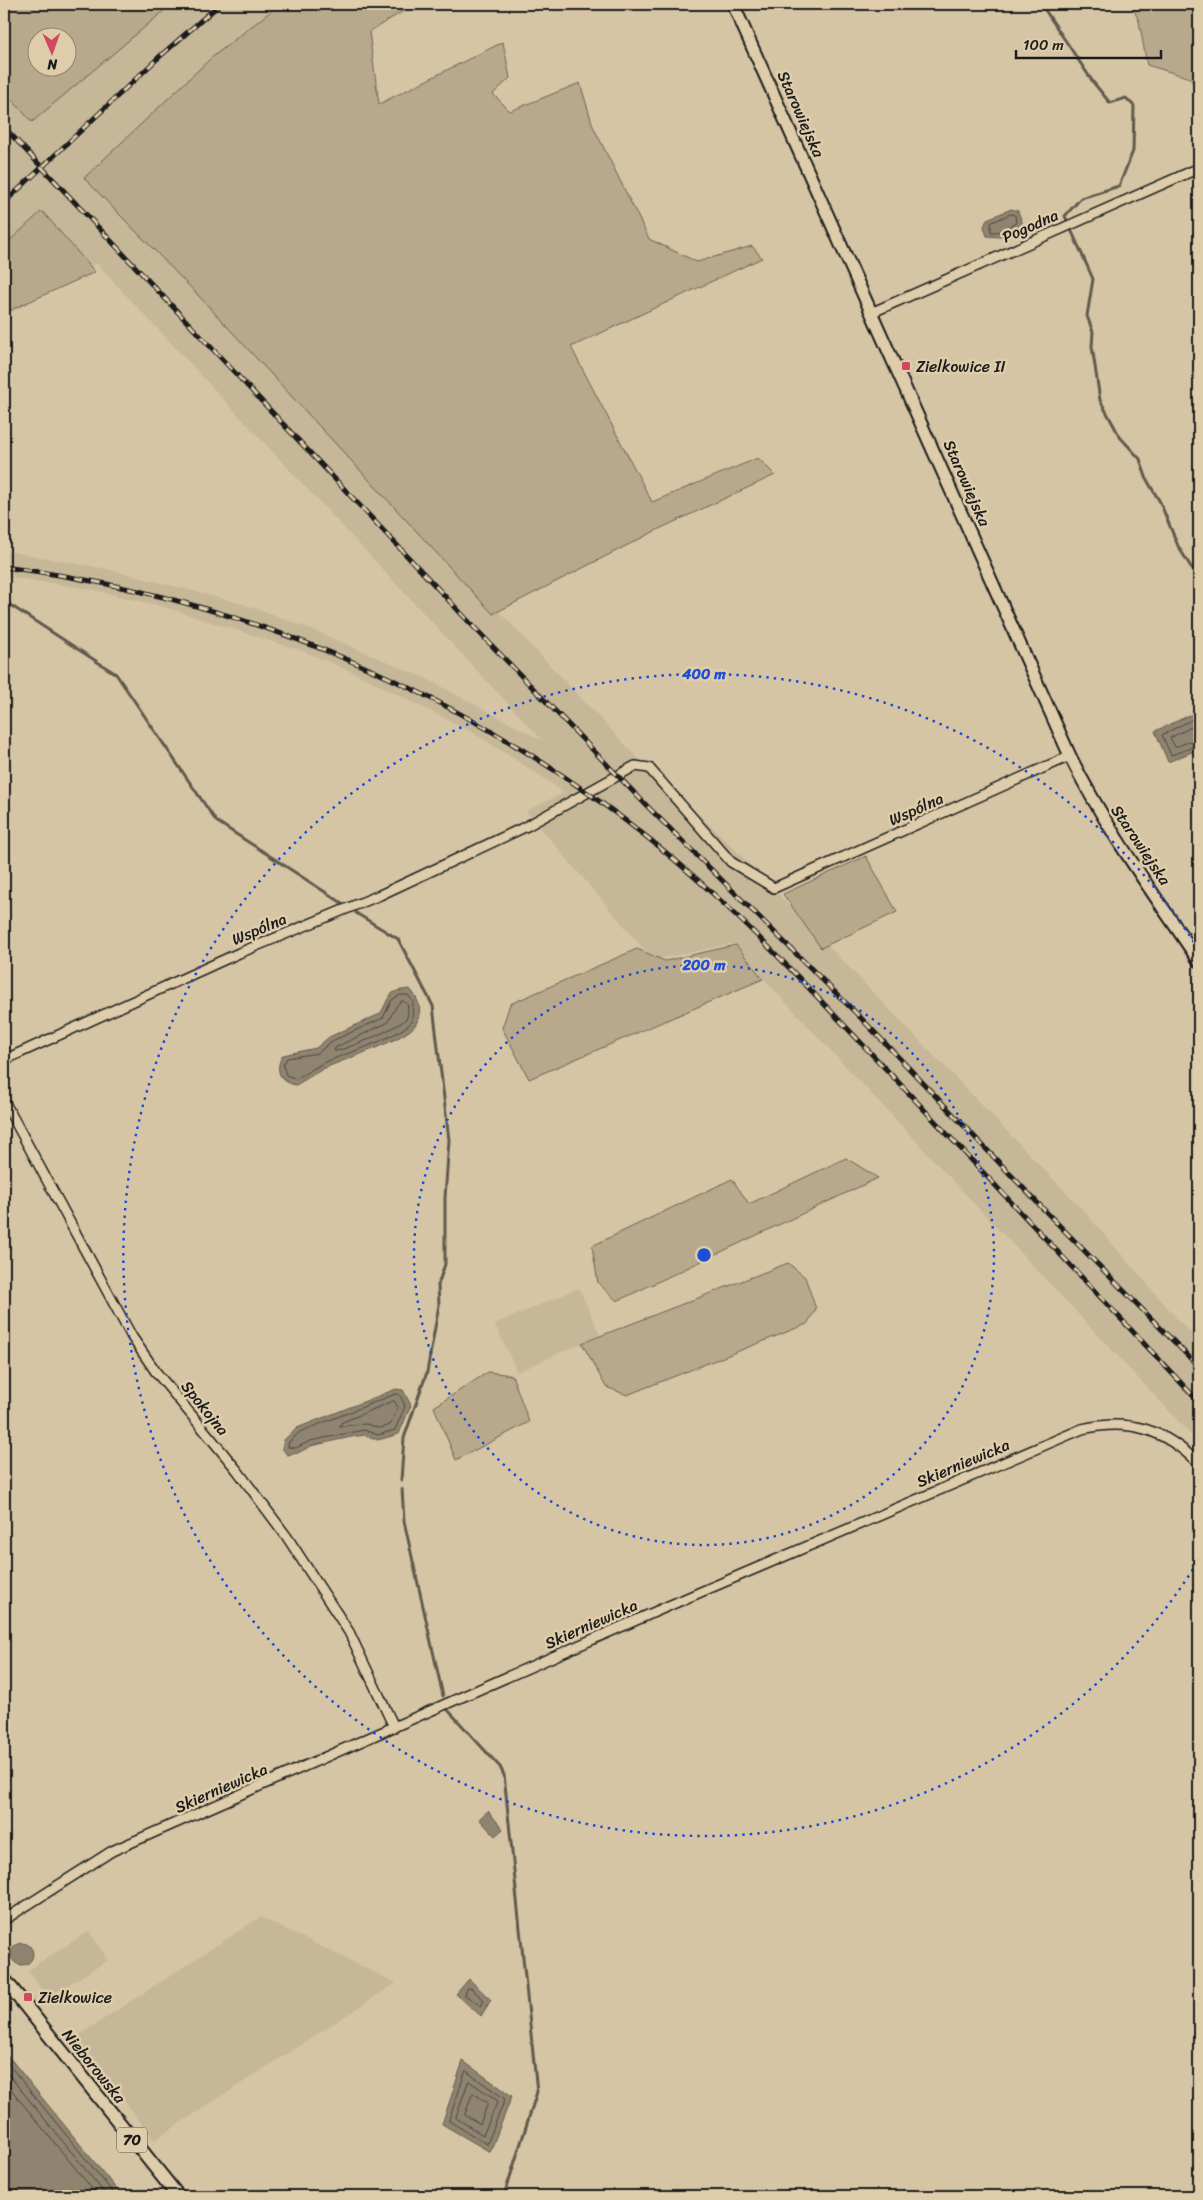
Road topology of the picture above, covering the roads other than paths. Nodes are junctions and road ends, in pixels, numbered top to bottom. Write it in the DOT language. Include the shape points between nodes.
graph roads {
  1 [pos="733,4"];
  2 [pos="1199,168"];
  3 [pos="873,312"];
  4 [pos="1070,756"];
  5 [pos="1199,961"];
  6 [pos="4,1060"];
  7 [pos="4,1101"];
  8 [pos="1199,1464"];
  9 [pos="394,1727"];
  10 [pos="4,1920"];
  11 [pos="4,1979"];
  12 [pos="178,2196"];
  1 -- 3 [label="street, Starowiejska"];
  2 -- 3 [label="street, Pogodna"];
  3 -- 4 [label="street, Starowiejska"];
  4 -- 5 [label="street, Starowiejska" via="1112,833"];
  4 -- 6 [label="street, Wspólna" via="774,888 730,862 649,768 632,767 527,826 380,895 238,953"];
  7 -- 9 [label="street, Spokojna" via="132,1337 287,1537 349,1632"];
  8 -- 9 [label="street, Skierniewicka" via="1170,1439 1151,1430 1105,1424 1082,1429"];
  9 -- 10 [label="street, Skierniewicka" via="112,1851"];
  11 -- 12 [label="main road, Nieborowska / 70"];
}
